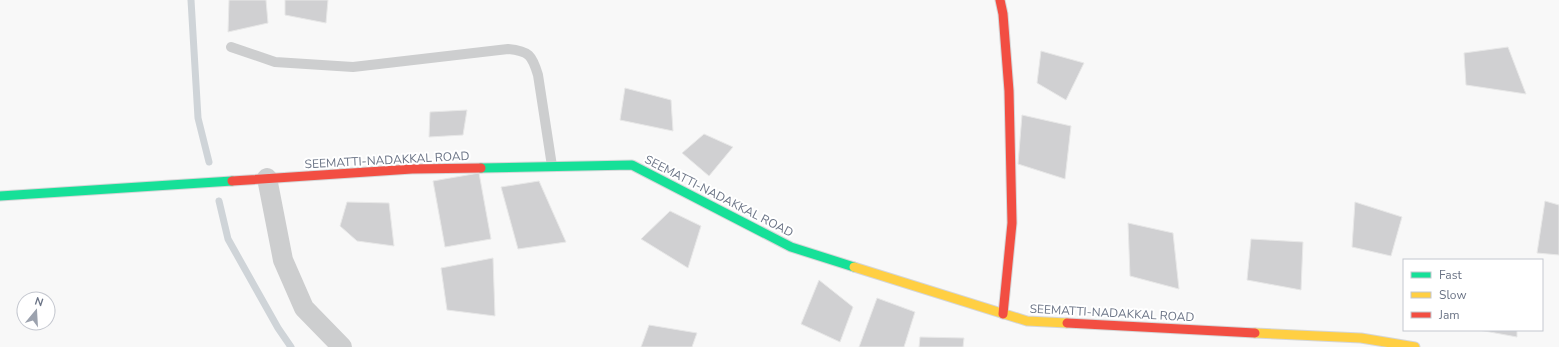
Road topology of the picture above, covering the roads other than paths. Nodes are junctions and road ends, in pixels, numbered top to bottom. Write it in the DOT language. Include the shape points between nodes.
graph roads {
  1 [pos="1000,0"];
  2 [pos="231,47"];
  3 [pos="552,166"];
  4 [pos="267,178"];
  5 [pos="0,196"];
  6 [pos="1003,314"];
  7 [pos="1371,343"];
  8 [pos="342,347"];
  9 [pos="1415,347"];
  1 -- 6 [label="street" via="1009,91 1012,223"];
  2 -- 3 [label="lane" via="275,62 353,66 508,50 521,51 529,54 538,75"];
  3 -- 4 [label="street, SEEMATTI-NADAKKAL ROAD" via="412,169"];
  3 -- 6 [label="street, SEEMATTI-NADAKKAL ROAD" via="632,164 791,247"];
  4 -- 5 [label="street, SEEMATTI-NADAKKAL ROAD"];
  4 -- 8 [label="street" via="283,260 304,308"];
  6 -- 7 [label="street, SEEMATTI-NADAKKAL ROAD" via="1027,321"];
  7 -- 9 [label="street, SEEMATTI-NADAKKAL ROAD"];
}
